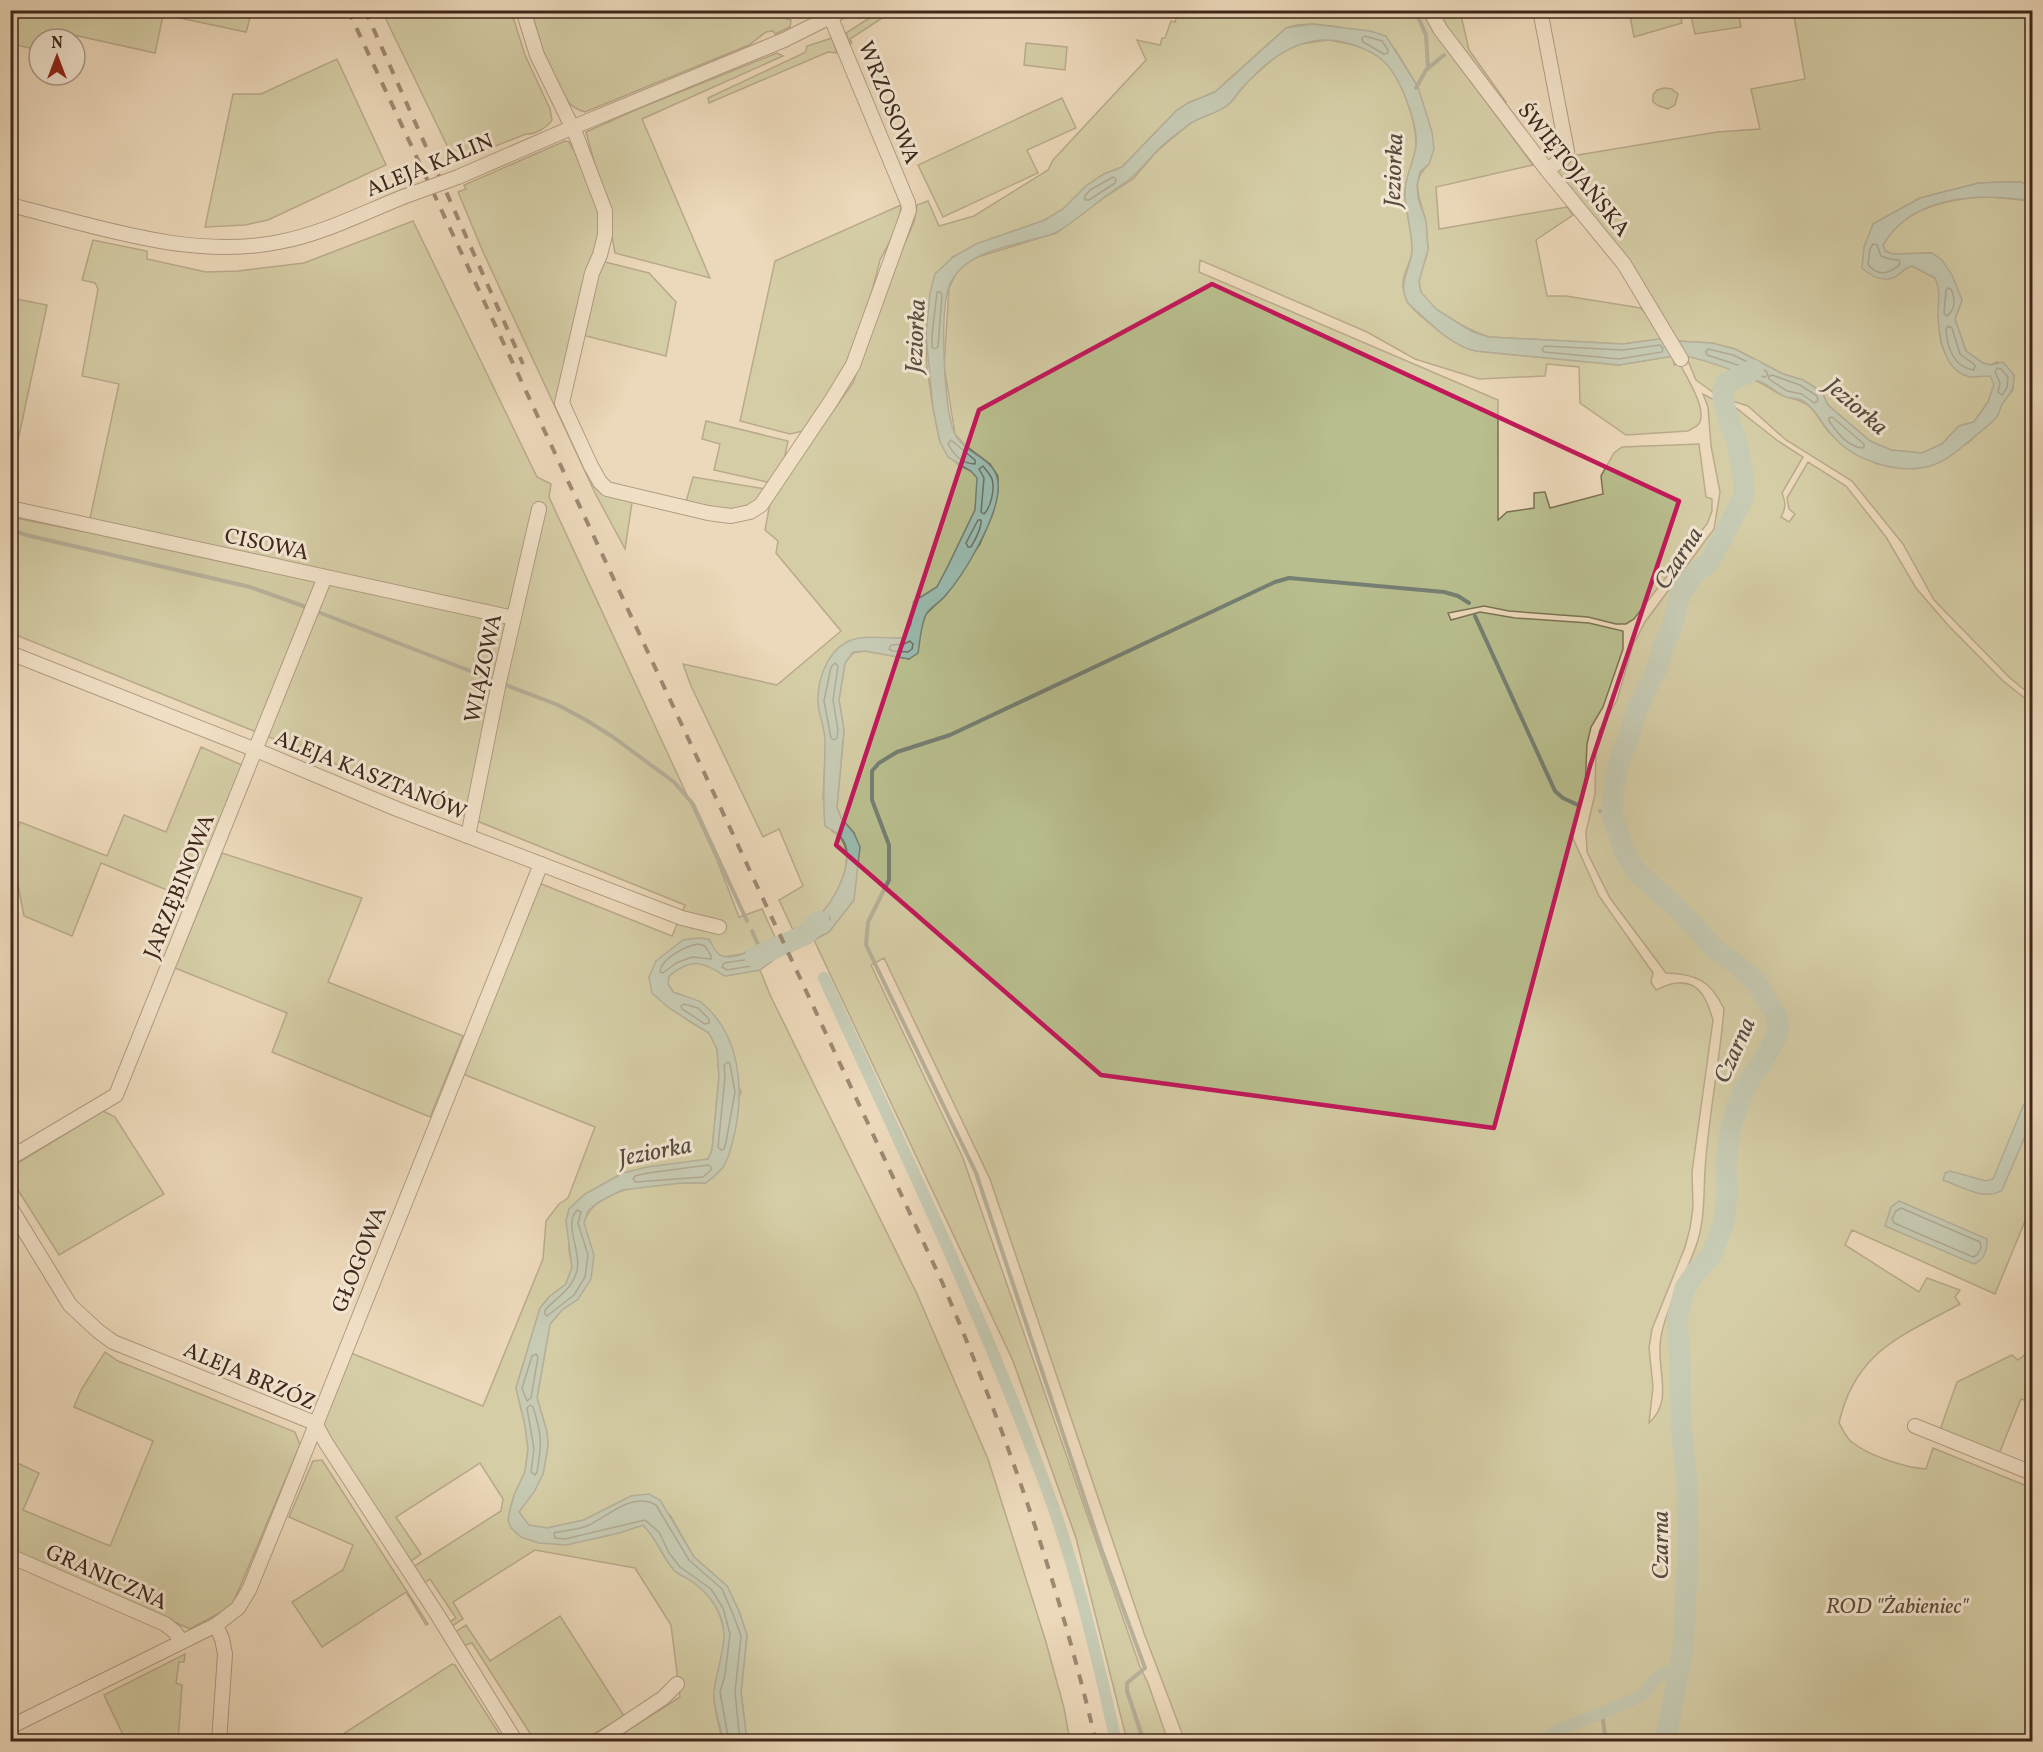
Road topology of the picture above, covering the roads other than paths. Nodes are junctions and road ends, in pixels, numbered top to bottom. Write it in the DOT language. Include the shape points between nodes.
graph roads {
  1 [pos="523,10"];
  2 [pos="844,10"];
  3 [pos="1430,10"];
  4 [pos="1540,10"];
  5 [pos="831,18"];
  6 [pos="571,128"];
  7 [pos="1547,170"];
  8 [pos="10,205"];
  9 [pos="1681,359"];
  10 [pos="10,508"];
  11 [pos="539,509"];
  12 [pos="325,577"];
  13 [pos="514,618"];
  14 [pos="10,652"];
  15 [pos="256,750"];
  16 [pos="468,836"];
  17 [pos="541,864"];
  18 [pos="719,927"];
  19 [pos="10,1158"];
  20 [pos="10,1207"];
  21 [pos="315,1423"];
  22 [pos="1915,1426"];
  23 [pos="2032,1473"];
  24 [pos="10,1556"];
  25 [pos="216,1625"];
  26 [pos="182,1641"];
  27 [pos="677,1684"];
  28 [pos="10,1727"];
  29 [pos="219,1742"];
  30 [pos="516,1742"];
  31 [pos="597,1742"];
  1 -- 6 [label="street" via="537,55"];
  2 -- 5 [label="street, ALEJA KALIN"];
  3 -- 7 [label="street, ŚWIĘTOJAŃSKA" via="1440,29"];
  4 -- 7 [label="street" via="1567,151 1564,158"];
  5 -- 6 [label="street, ALEJA KALIN"];
  5 -- 6 [label="street, WRZOSOWA" via="908,203 907,220 853,365 761,505 750,512 731,516 607,489 563,408 592,273 605,235 605,211"];
  6 -- 8 [label="street, ALEJA KALIN, bridge" via="458,177 299,237 253,246 188,246"];
  7 -- 9 [label="street, ŚWIĘTOJAŃSKA" via="1624,264"];
  10 -- 12 [label="street, CISOWA"];
  11 -- 13 [label="street, WIĄZOWA"];
  12 -- 13 [label="street, CISOWA"];
  12 -- 15 [label="street, JARZĘBINOWA"];
  13 -- 16 [label="street, WIĄZOWA"];
  14 -- 15 [label="street, ALEJA KASZTANÓW"];
  15 -- 16 [label="street, ALEJA KASZTANÓW"];
  15 -- 19 [label="street, JARZĘBINOWA" via="117,1095"];
  16 -- 17 [label="street, ALEJA KASZTANÓW"];
  17 -- 18 [label="street, ALEJA KASZTANÓW" via="682,918"];
  17 -- 21 [label="street, GŁOGOWA"];
  20 -- 21 [label="street, ALEJA BRZÓZ" via="70,1305 113,1342"];
  21 -- 25 [label="street, GŁOGOWA" via="249,1590 238,1608"];
  21 -- 30 [label="street, ALEJA BRZÓZ"];
  22 -- 23 [label="street"];
  24 -- 26 [label="street, GRANICZNA" via="165,1624"];
  25 -- 26 [label="street, GŁOGOWA"];
  25 -- 29 [label="street" via="225,1654"];
  26 -- 28 [label="street, GŁOGOWA"];
  27 -- 31 [label="street" via="663,1698"];
}
